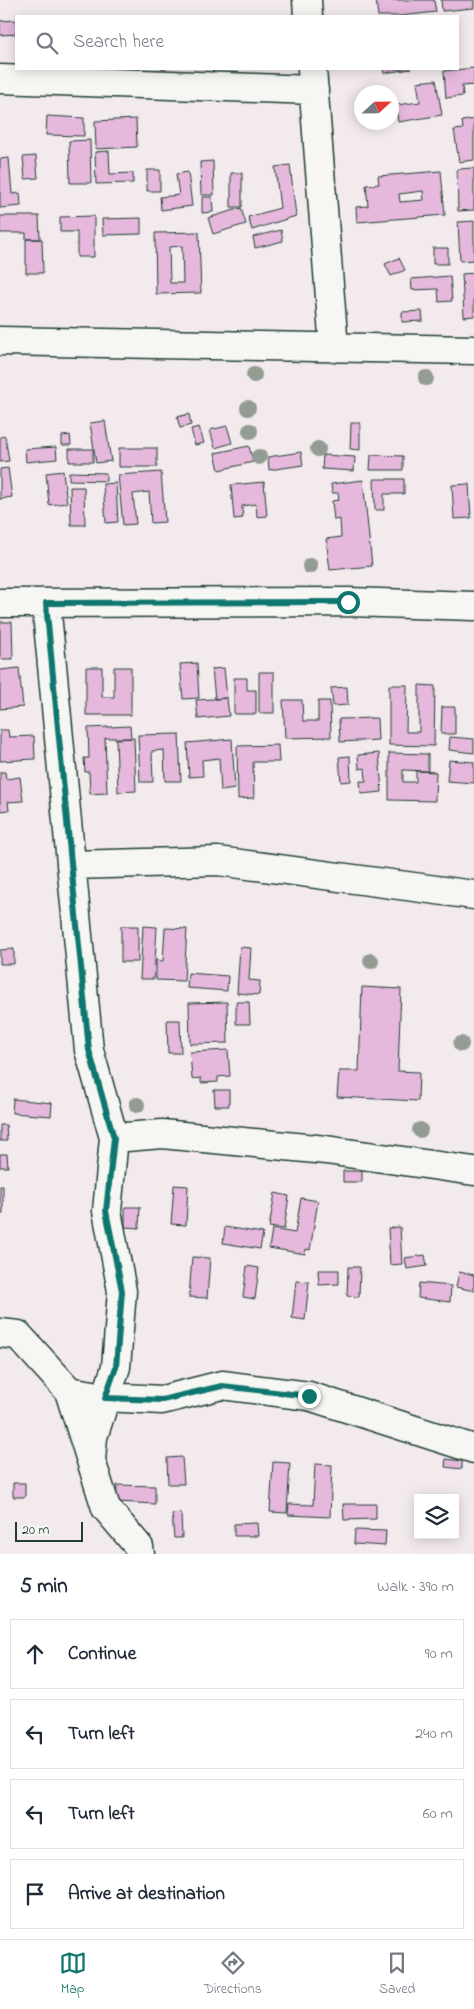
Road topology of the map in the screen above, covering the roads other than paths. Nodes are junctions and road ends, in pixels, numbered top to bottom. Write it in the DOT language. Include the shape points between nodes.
graph roads {
  1 [pos="307,0"];
  2 [pos="308,15"];
  3 [pos="0,79"];
  4 [pos="313,79"];
  5 [pos="0,341"];
  6 [pos="334,348"];
  7 [pos="474,350"];
  8 [pos="0,603"];
  9 [pos="46,603"];
  10 [pos="474,606"];
  11 [pos="71,865"];
  12 [pos="474,895"];
  13 [pos="114,1138"];
  14 [pos="474,1171"];
  15 [pos="0,1333"];
  16 [pos="69,1391"];
  17 [pos="105,1398"];
  18 [pos="474,1449"];
  19 [pos="91,1460"];
  20 [pos="140,1554"];
  1 -- 2 [label="street"];
  3 -- 4 [label="street"];
  4 -- 6 [label="street"];
  5 -- 6 [label="street"];
  6 -- 7 [label="street"];
  8 -- 9 [label="street"];
  9 -- 10 [label="street" via="348,602"];
  9 -- 11 [label="street"];
  11 -- 12 [label="street" via="218,861"];
  11 -- 13 [label="street" via="89,1050"];
  13 -- 14 [label="street" via="171,1134 326,1150"];
  13 -- 17 [label="street" via="106,1211 122,1291 116,1367"];
  15 -- 16 [label="street" via="18,1335"];
  16 -- 17 [label="street"];
  16 -- 19 [label="street"];
  17 -- 18 [label="street" via="162,1400 222,1386 309,1396"];
  17 -- 19 [label="street" via="93,1437"];
  19 -- 20 [label="street" via="106,1508 139,1547"];
}
